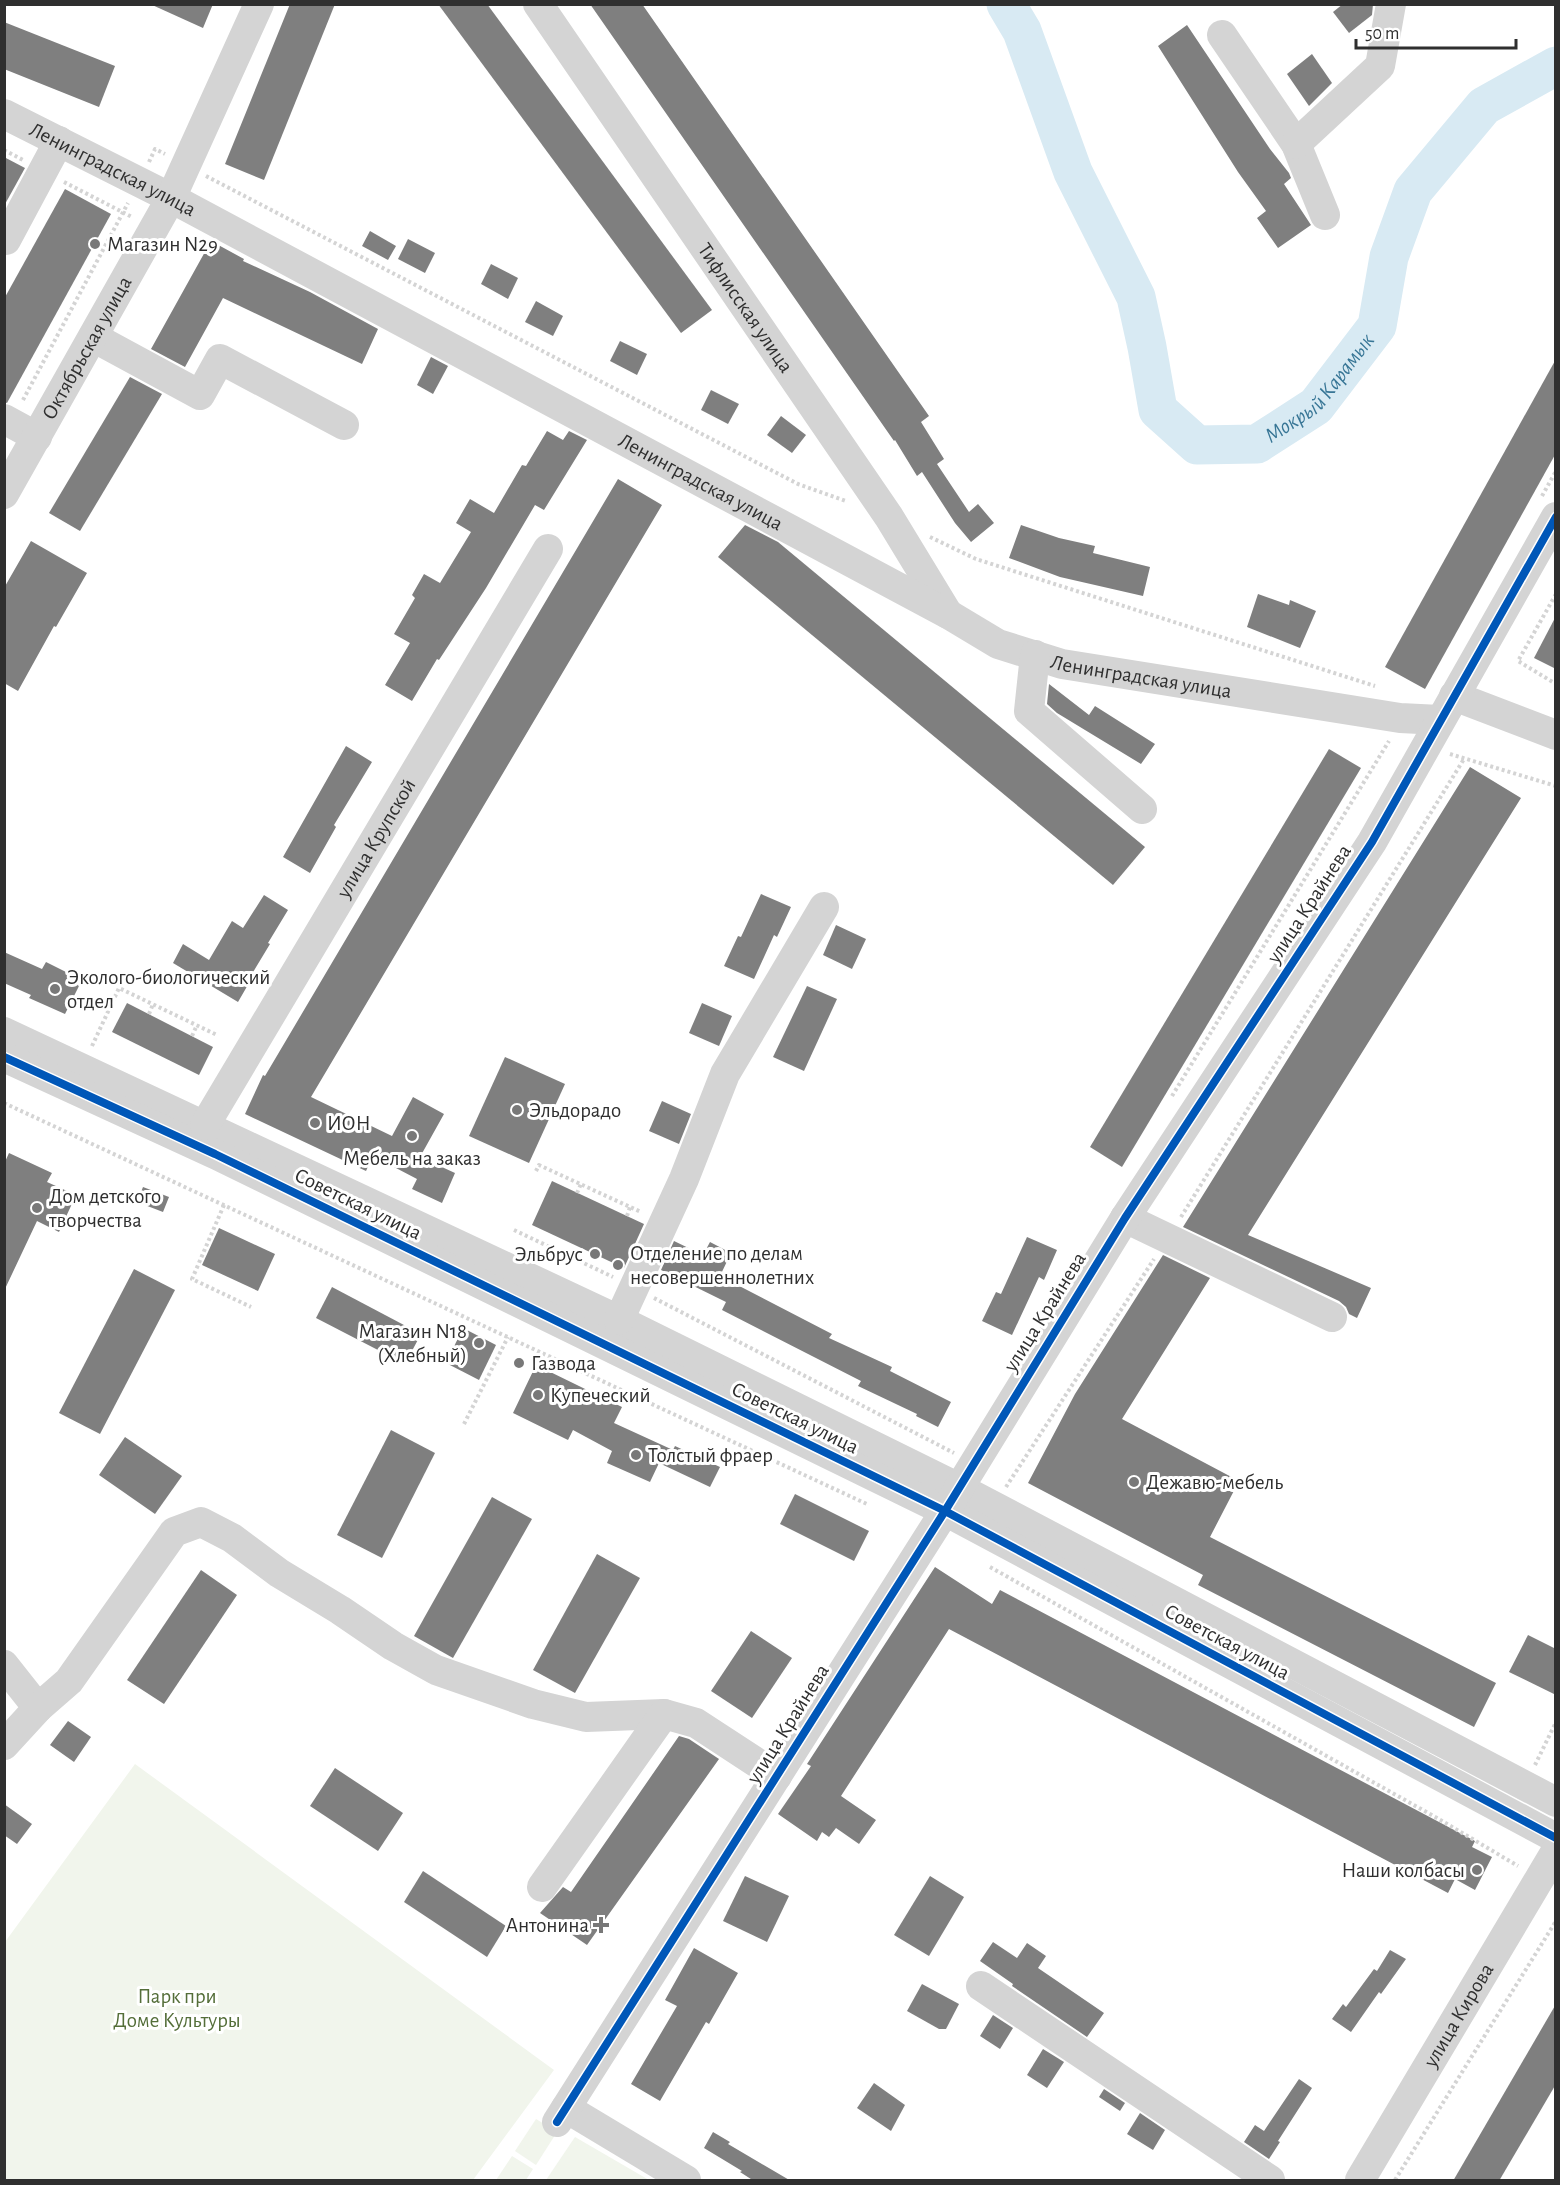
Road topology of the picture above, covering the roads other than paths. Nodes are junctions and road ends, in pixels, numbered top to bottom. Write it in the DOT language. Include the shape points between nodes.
graph roads {
  1 [pos="259,4"];
  2 [pos="538,4"];
  3 [pos="1391,4"];
  4 [pos="1222,35"];
  5 [pos="4,114"];
  6 [pos="59,141"];
  7 [pos="1296,144"];
  8 [pos="171,198"];
  9 [pos="1324,215"];
  10 [pos="5,241"];
  11 [pos="93,337"];
  12 [pos="344,425"];
  13 [pos="18,426"];
  14 [pos="4,494"];
  15 [pos="1556,517"];
  16 [pos="548,549"];
  17 [pos="948,614"];
  18 [pos="1035,655"];
  19 [pos="1455,706"];
  20 [pos="1556,735"];
  21 [pos="1142,809"];
  22 [pos="824,907"];
  23 [pos="4,1032"];
  24 [pos="4,1057"];
  25 [pos="205,1125"];
  26 [pos="1125,1218"];
  27 [pos="1332,1317"];
  28 [pos="618,1320"];
  29 [pos="958,1489"];
  30 [pos="4,1665"];
  31 [pos="38,1708"];
  32 [pos="664,1714"];
  33 [pos="4,1745"];
  34 [pos="777,1776"];
  35 [pos="1556,1802"];
  36 [pos="1556,1838"];
  37 [pos="1556,1851"];
  38 [pos="542,1887"];
  39 [pos="981,1986"];
  40 [pos="686,2181"];
  41 [pos="1270,2181"];
  42 [pos="1360,2181"];
  1 -- 8 [label="street, Октябрьская улица"];
  2 -- 17 [label="street, Тифлисская улица" via="889,517"];
  3 -- 7 [label="street" via="1380,66"];
  4 -- 7 [label="street"];
  5 -- 6 [label="street, Ленинградская улица"];
  6 -- 8 [label="street, Ленинградская улица"];
  6 -- 10 [label="street"];
  7 -- 9 [label="street"];
  8 -- 11 [label="street, Октябрьская улица"];
  8 -- 17 [label="street, Ленинградская улица"];
  11 -- 12 [label="street" via="201,395 220,359"];
  11 -- 13 [label="street, Октябрьская улица"];
  13 -- 14 [label="street, Октябрьская улица"];
  15 -- 19 [label="street, улица Крайнева"];
  16 -- 25 [label="street, улица Крупской"];
  17 -- 18 [label="street, Ленинградская улица" via="998,644"];
  18 -- 19 [label="street, Ленинградская улица" via="1062,664 1400,718"];
  18 -- 21 [label="street" via="1029,711"];
  19 -- 20 [label="street, Ленинградская улица"];
  19 -- 26 [label="street, улица Крайнева" via="1425,747 1372,842"];
  22 -- 28 [label="street" via="725,1074 684,1179"];
  23 -- 25 [label="street, Советская улица"];
  24 -- 29 [label="street, Советская улица"];
  25 -- 28 [label="street, Советская улица"];
  26 -- 27 [label="street"];
  26 -- 29 [label="street, улица Крайнева"];
  28 -- 29 [label="street, Советская улица"];
  29 -- 34 [label="street, улица Крайнева"];
  29 -- 35 [label="street, Советская улица"];
  29 -- 36 [label="street, Советская улица"];
  30 -- 31 [label="street"];
  31 -- 32 [label="street" via="69,1681 174,1532 201,1522 436,1670 533,1704 586,1717"];
  31 -- 33 [label="street"];
  32 -- 34 [label="street" via="696,1723"];
  32 -- 38 [label="street"];
  34 -- 40 [label="street, улица Крайнева" via="561,2115"];
  37 -- 42 [label="street, улица Кирова"];
  39 -- 41 [label="street"];
}
